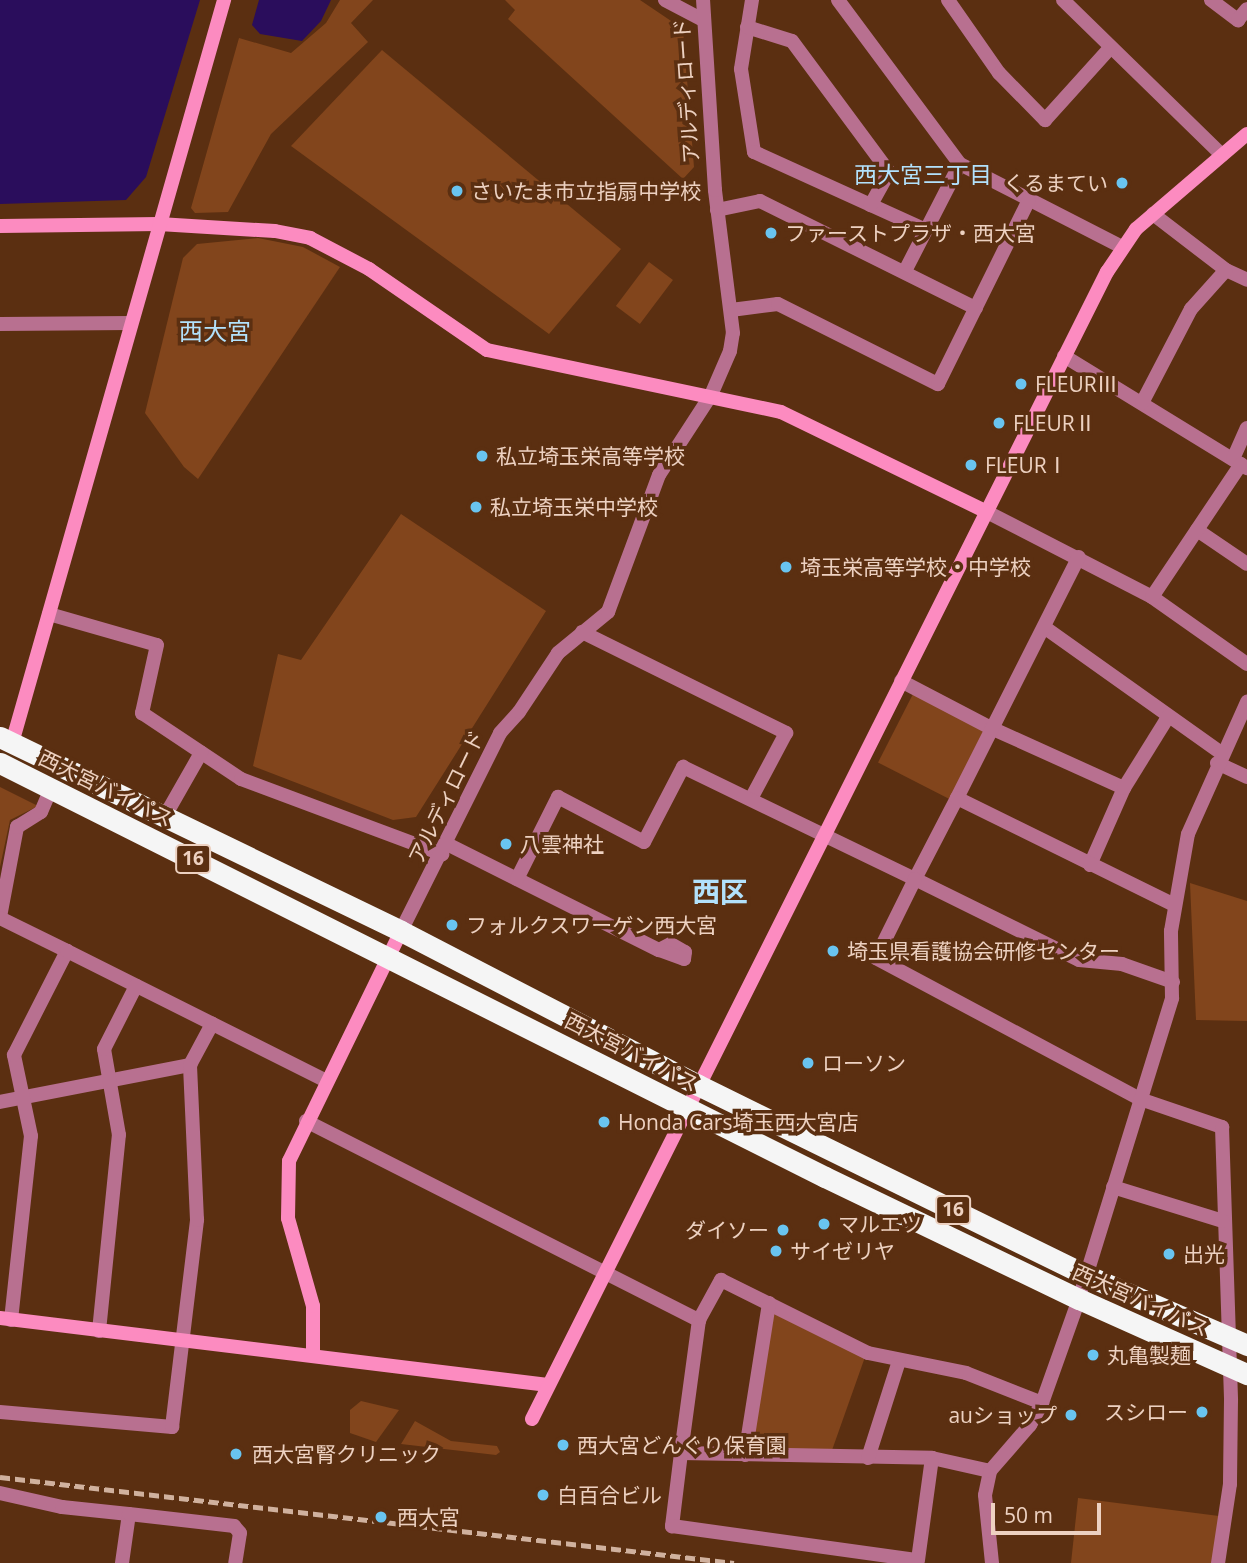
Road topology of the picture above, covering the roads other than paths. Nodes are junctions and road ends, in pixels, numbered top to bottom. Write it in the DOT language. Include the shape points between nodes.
graph roads {
  1 [pos="224,0"];
  2 [pos="665,0"];
  3 [pos="703,0"];
  4 [pos="752,0"];
  5 [pos="838,0"];
  6 [pos="948,0"];
  7 [pos="1063,0"];
  8 [pos="1211,0"];
  9 [pos="1247,9"];
  10 [pos="701,19"];
  11 [pos="747,27"];
  12 [pos="1111,48"];
  13 [pos="1247,134"];
  14 [pos="1222,155"];
  15 [pos="960,164"];
  16 [pos="1029,200"];
  17 [pos="871,205"];
  18 [pos="717,210"];
  19 [pos="1153,214"];
  20 [pos="159,224"];
  21 [pos="0,226"];
  22 [pos="926,230"];
  23 [pos="1122,247"];
  24 [pos="1226,270"];
  25 [pos="905,271"];
  26 [pos="1247,280"];
  27 [pos="976,308"];
  28 [pos="731,310"];
  29 [pos="131,323"];
  30 [pos="0,324"];
  31 [pos="1064,356"];
  32 [pos="712,395"];
  33 [pos="1142,403"];
  34 [pos="1247,428"];
  35 [pos="1240,464"];
  36 [pos="985,511"];
  37 [pos="1196,530"];
  38 [pos="1079,557"];
  39 [pos="1247,564"];
  40 [pos="1152,597"];
  41 [pos="49,614"];
  42 [pos="1044,627"];
  43 [pos="582,632"];
  44 [pos="1247,664"];
  45 [pos="901,681"];
  46 [pos="1246,707"];
  47 [pos="1168,717"];
  48 [pos="991,729"];
  49 [pos="6,740"];
  50 [pos="201,753"];
  51 [pos="1219,758"];
  52 [pos="0,763"];
  53 [pos="1247,778"];
  54 [pos="1124,788"];
  55 [pos="51,789"];
  56 [pos="752,797"];
  57 [pos="957,798"];
  58 [pos="165,816"];
  59 [pos="825,834"];
  60 [pos="445,849"];
  61 [pos="1090,865"];
  62 [pos="517,879"];
  63 [pos="915,879"];
  64 [pos="1174,905"];
  65 [pos="0,918"];
  66 [pos="401,931"];
  67 [pos="659,950"];
  68 [pos="66,951"];
  69 [pos="387,954"];
  70 [pos="1173,982"];
  71 [pos="136,986"];
  72 [pos="212,1024"];
  73 [pos="190,1065"];
  74 [pos="325,1080"];
  75 [pos="111,1083"];
  76 [pos="698,1085"];
  77 [pos="23,1097"];
  78 [pos="1140,1099"];
  79 [pos="0,1102"];
  80 [pos="687,1108"];
  81 [pos="306,1121"];
  82 [pos="1113,1187"];
  83 [pos="1223,1220"];
  84 [pos="604,1271"];
  85 [pos="1086,1275"];
  86 [pos="1079,1299"];
  87 [pos="769,1303"];
  88 [pos="6,1319"];
  89 [pos="699,1320"];
  90 [pos="99,1331"];
  91 [pos="183,1340"];
  92 [pos="1238,1341"];
  93 [pos="313,1354"];
  94 [pos="900,1361"];
  95 [pos="1239,1370"];
  96 [pos="548,1385"];
  97 [pos="1042,1403"];
  98 [pos="0,1412"];
  99 [pos="533,1419"];
  100 [pos="681,1453"];
  101 [pos="745,1455"];
  102 [pos="867,1458"];
  103 [pos="932,1458"];
  104 [pos="990,1471"];
  105 [pos="0,1493"];
  106 [pos="129,1514"];
  107 [pos="122,1563"];
  108 [pos="234,1563"];
  109 [pos="992,1563"];
  110 [pos="1218,1563"];
  1 -- 20 [label="street"];
  2 -- 10 [label="street"];
  3 -- 10 [label="street, アルディロード"];
  4 -- 11 [label="street"];
  5 -- 15 [label="street"];
  6 -- 12 [label="street" via="999,73 1045,120"];
  7 -- 12 [label="street"];
  8 -- 9 [label="street" via="1238,20"];
  10 -- 18 [label="street, アルディロード"];
  11 -- 17 [label="street" via="792,41 889,172"];
  11 -- 17 [label="street" via="741,69 754,152"];
  12 -- 14 [label="street"];
  13 -- 14 [label="street"];
  14 -- 19 [label="street"];
  15 -- 16 [label="street"];
  15 -- 22 [label="street"];
  16 -- 23 [label="street"];
  16 -- 27 [label="street"];
  17 -- 22 [label="street"];
  18 -- 25 [label="street" via="760,201"];
  18 -- 28 [label="street, アルディロード"];
  19 -- 23 [label="street"];
  19 -- 24 [label="street"];
  20 -- 21 [label="street"];
  20 -- 29 [label="street"];
  20 -- 32 [label="street" via="275,231 310,238 369,269 488,350"];
  22 -- 25 [label="street"];
  23 -- 31 [label="street"];
  24 -- 26 [label="street"];
  24 -- 33 [label="street" via="1191,309"];
  25 -- 27 [label="street"];
  27 -- 28 [label="street" via="938,384 778,303"];
  28 -- 32 [label="street, アルディロード" via="730,351"];
  29 -- 30 [label="street"];
  29 -- 41 [label="street"];
  31 -- 33 [label="street"];
  31 -- 36 [label="street"];
  32 -- 36 [label="street" via="798,417"];
  32 -- 43 [label="street, アルディロード" via="659,475 608,612"];
  33 -- 35 [label="street"];
  34 -- 35 [label="street"];
  35 -- 37 [label="street"];
  36 -- 38 [label="street"];
  36 -- 45 [label="street"];
  37 -- 39 [label="street"];
  37 -- 40 [label="street"];
  38 -- 40 [label="street"];
  38 -- 42 [label="street"];
  40 -- 44 [label="street"];
  41 -- 49 [label="street"];
  41 -- 50 [label="street" via="157,645 142,713"];
  42 -- 47 [label="street"];
  42 -- 48 [label="street"];
  43 -- 56 [label="street" via="786,733"];
  43 -- 60 [label="street, アルディロード" via="558,653 500,733 450,827"];
  45 -- 48 [label="street"];
  45 -- 59 [label="street"];
  46 -- 51 [label="street"];
  47 -- 51 [label="street"];
  47 -- 54 [label="street"];
  48 -- 54 [label="street"];
  48 -- 57 [label="street"];
  49 -- 58 [label="highway, 西大宮バイパス / 16"];
  50 -- 58 [label="street"];
  50 -- 60 [label="street" via="241,779"];
  51 -- 53 [label="street"];
  51 -- 64 [label="street" via="1188,834"];
  52 -- 55 [label="highway, 西大宮バイパス / 16"];
  54 -- 61 [label="street"];
  55 -- 65 [label="street" via="41,812 17,827"];
  55 -- 69 [label="highway, 西大宮バイパス / 16"];
  56 -- 59 [label="street"];
  56 -- 62 [label="street" via="683,767 644,842 558,797"];
  57 -- 61 [label="street"];
  57 -- 63 [label="street"];
  58 -- 66 [label="highway, 西大宮バイパス / 16"];
  59 -- 63 [label="street"];
  59 -- 76 [label="street"];
  60 -- 62 [label="street"];
  60 -- 66 [label="street, アルディロード"];
  61 -- 64 [label="street"];
  62 -- 67 [label="street"];
  63 -- 70 [label="street" via="1079,960 1122,964"];
  63 -- 78 [label="street" via="876,958"];
  64 -- 70 [label="street"];
  65 -- 68 [label="street"];
  66 -- 69 [label="street, アルディロード"];
  66 -- 76 [label="highway, 西大宮バイパス / 16"];
  68 -- 71 [label="street"];
  68 -- 77 [label="street" via="14,1055"];
  69 -- 74 [label="street, アルディロード"];
  69 -- 80 [label="highway, 西大宮バイパス / 16"];
  70 -- 78 [label="street"];
  71 -- 72 [label="street"];
  71 -- 75 [label="street" via="104,1049"];
  72 -- 73 [label="street"];
  72 -- 74 [label="street"];
  73 -- 75 [label="street"];
  73 -- 91 [label="street" via="197,1220"];
  74 -- 81 [label="street, アルディロード"];
  75 -- 77 [label="street"];
  75 -- 90 [label="street" via="119,1135"];
  76 -- 80 [label="street"];
  76 -- 85 [label="highway, 西大宮バイパス / 16"];
  77 -- 79 [label="street"];
  77 -- 88 [label="street" via="31,1136"];
  78 -- 82 [label="street"];
  78 -- 83 [label="street" via="1222,1127"];
  80 -- 84 [label="street"];
  80 -- 86 [label="highway, 西大宮バイパス / 16"];
  81 -- 84 [label="street"];
  81 -- 93 [label="street, アルディロード" via="289,1161 286,1196 313,1306"];
  82 -- 83 [label="street"];
  82 -- 85 [label="street"];
  83 -- 92 [label="street"];
  84 -- 89 [label="street"];
  84 -- 96 [label="street"];
  85 -- 86 [label="street"];
  85 -- 92 [label="highway, 西大宮バイパス / 16"];
  86 -- 95 [label="highway, 西大宮バイパス / 16"];
  86 -- 97 [label="street"];
  87 -- 89 [label="street" via="721,1280"];
  87 -- 94 [label="street" via="868,1353"];
  87 -- 101 [label="street"];
  88 -- 90 [label="street"];
  89 -- 100 [label="street"];
  90 -- 91 [label="street"];
  91 -- 93 [label="street"];
  91 -- 98 [label="street" via="168,1429"];
  92 -- 95 [label="street"];
  93 -- 96 [label="street"];
  94 -- 97 [label="street" via="966,1373"];
  94 -- 102 [label="street"];
  95 -- 110 [label="street"];
  96 -- 99 [label="street"];
  97 -- 104 [label="street" via="1030,1425"];
  100 -- 101 [label="street"];
  100 -- 103 [label="street" via="672,1526 918,1560"];
  101 -- 102 [label="street"];
  102 -- 103 [label="street"];
  103 -- 104 [label="street"];
  104 -- 109 [label="street" via="985,1495"];
  105 -- 106 [label="street" via="62,1507"];
  106 -- 107 [label="street"];
  106 -- 108 [label="street" via="234,1526 240,1533"];
}
